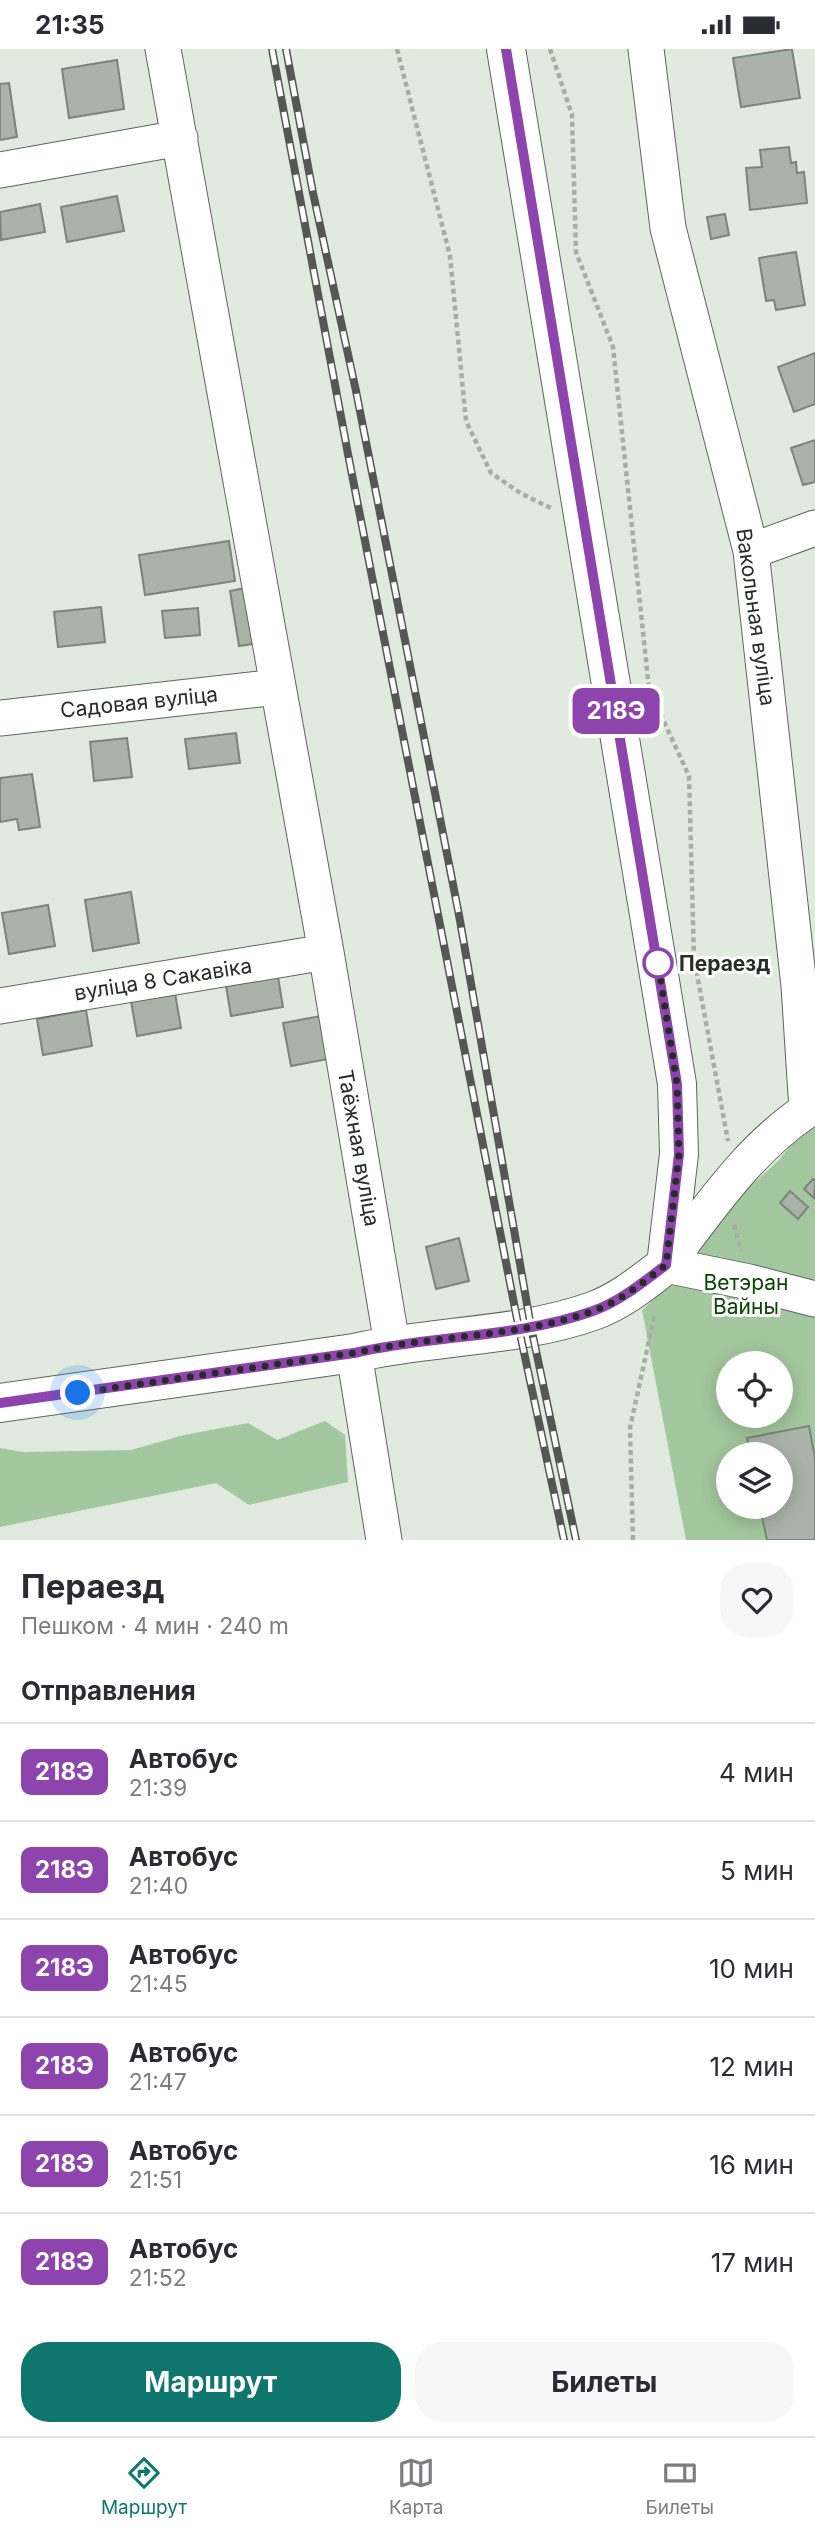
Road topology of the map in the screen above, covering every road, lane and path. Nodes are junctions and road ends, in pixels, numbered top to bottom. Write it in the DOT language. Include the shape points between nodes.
graph roads {
  1 [pos="163,49"];
  2 [pos="397,49"];
  3 [pos="506,49"];
  4 [pos="550,49"];
  5 [pos="646,49"];
  6 [pos="180,138"];
  7 [pos="0,170"];
  8 [pos="584,523"];
  9 [pos="815,528"];
  10 [pos="751,551"];
  11 [pos="278,687"];
  12 [pos="0,718"];
  13 [pos="326,953"];
  14 [pos="0,1006"];
  15 [pos="811,1108"];
  16 [pos="725,1187"];
  17 [pos="666,1265"];
  18 [pos="749,1282"];
  19 [pos="815,1299"];
  20 [pos="392,1344"];
  21 [pos="354,1353"];
  22 [pos="0,1403"];
  23 [pos="384,1540"];
  24 [pos="633,1540"];
  1 -- 6 [label="street, Таёжная вуліца"];
  2 -- 8 [label="path" via="450,256 466,421 491,473 522,494"];
  3 -- 8 [label="main road"];
  4 -- 16 [label="path" via="572,115 576,252 613,347 649,689 689,776 694,958 728,1136"];
  5 -- 10 [label="street, Вакольная вуліца" via="668,228"];
  6 -- 7 [label="street"];
  6 -- 11 [label="street, Таёжная вуліца"];
  8 -- 17 [label="main road" via="677,1084 679,1154"];
  9 -- 10 [label="street"];
  10 -- 15 [label="street, Вакольная вуліца"];
  11 -- 12 [label="street, Садовая вуліца"];
  11 -- 13 [label="street, Таёжная вуліца"];
  13 -- 14 [label="street, вуліца 8 Сакавіка"];
  13 -- 20 [label="street, Таёжная вуліца"];
  15 -- 16 [label="street" via="757,1152"];
  16 -- 17 [label="street"];
  16 -- 18 [label="path"];
  17 -- 18 [label="street"];
  17 -- 20 [label="main road" via="629,1293 594,1310 531,1327"];
  17 -- 24 [label="path" via="630,1428"];
  18 -- 19 [label="street"];
  20 -- 21 [label="main road"];
  21 -- 22 [label="main road"];
  21 -- 23 [label="street"];
}
